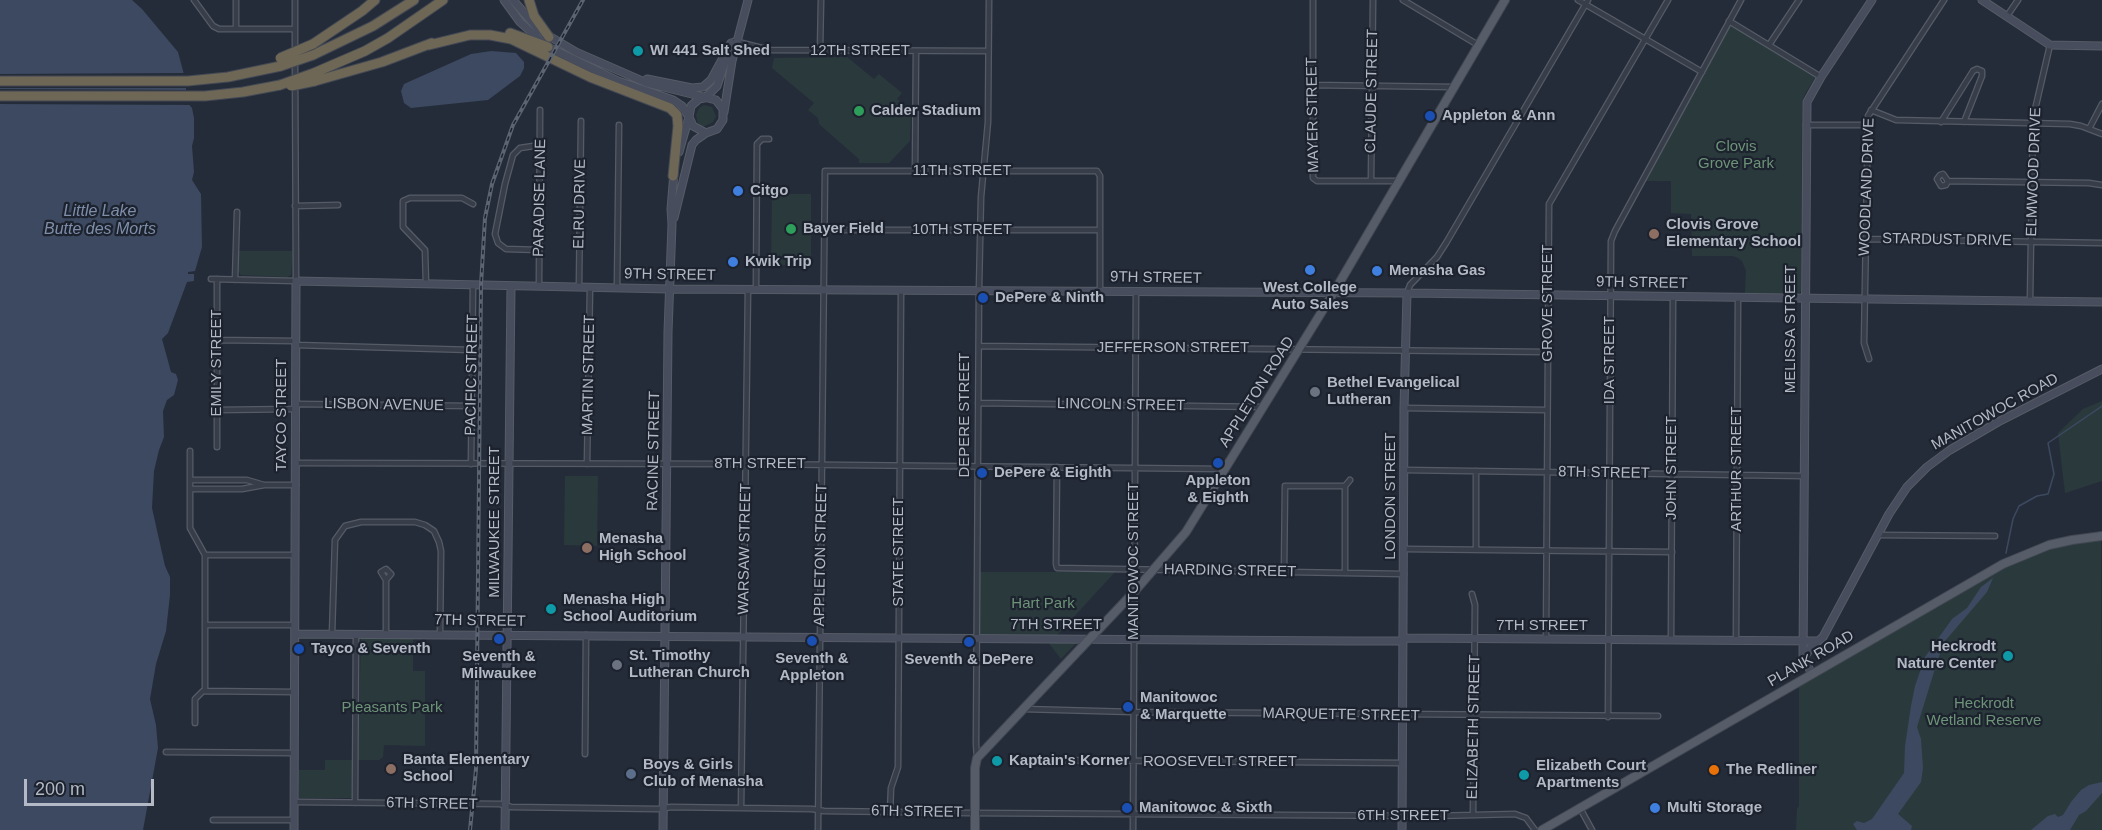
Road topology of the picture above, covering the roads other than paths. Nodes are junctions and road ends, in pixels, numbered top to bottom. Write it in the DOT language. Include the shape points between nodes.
graph roads {
  1 [pos="194,0"];
  2 [pos="236,0"];
  3 [pos="295,0"];
  4 [pos="375,0"];
  5 [pos="414,0"];
  6 [pos="442,0"];
  7 [pos="504,0"];
  8 [pos="513,0"];
  9 [pos="529,0"];
  10 [pos="748,0"];
  11 [pos="821,0"];
  12 [pos="989,0"];
  13 [pos="1313,0"];
  14 [pos="1373,0"];
  15 [pos="1403,0"];
  16 [pos="1505,0"];
  17 [pos="1578,0"];
  18 [pos="1668,0"];
  19 [pos="1741,0"];
  20 [pos="1799,0"];
  21 [pos="1872,0"];
  22 [pos="1944,0"];
  23 [pos="1983,0"];
  24 [pos="2018,0"];
  25 [pos="1587,2"];
  26 [pos="2007,16"];
  27 [pos="1729,21"];
  28 [pos="236,29"];
  29 [pos="295,29"];
  30 [pos="1645,39"];
  31 [pos="548,42"];
  32 [pos="734,42"];
  33 [pos="429,45"];
  34 [pos="1479,45"];
  35 [pos="1769,45"];
  36 [pos="2050,45"];
  37 [pos="2102,46"];
  38 [pos="820,51"];
  39 [pos="916,51"];
  40 [pos="988,51"];
  41 [pos="280,62"];
  42 [pos="1702,72"];
  43 [pos="1821,76"];
  44 [pos="315,77"];
  45 [pos="638,79"];
  46 [pos="0,81"];
  47 [pos="1312,85"];
  48 [pos="1372,85"];
  49 [pos="1454,87"];
  50 [pos="0,96"];
  51 [pos="704,98"];
  52 [pos="2102,104"];
  53 [pos="540,110"];
  54 [pos="1870,110"];
  55 [pos="724,115"];
  56 [pos="689,117"];
  57 [pos="581,121"];
  58 [pos="1941,122"];
  59 [pos="1964,122"];
  60 [pos="2033,123"];
  61 [pos="1806,124"];
  62 [pos="619,125"];
  63 [pos="1867,125"];
  64 [pos="2102,127"];
  65 [pos="2089,129"];
  66 [pos="706,133"];
  67 [pos="2101,133"];
  68 [pos="769,139"];
  69 [pos="540,145"];
  70 [pos="825,171"];
  71 [pos="915,171"];
  72 [pos="984,171"];
  73 [pos="673,176"];
  74 [pos="1371,181"];
  75 [pos="1948,181"];
  76 [pos="1399,182"];
  77 [pos="2031,182"];
  78 [pos="2102,185"];
  79 [pos="473,204"];
  80 [pos="338,205"];
  81 [pos="295,206"];
  82 [pos="237,212"];
  83 [pos="672,224"];
  84 [pos="824,230"];
  85 [pos="980,230"];
  86 [pos="1100,230"];
  87 [pos="1865,239"];
  88 [pos="2031,242"];
  89 [pos="2102,243"];
  90 [pos="539,250"];
  91 [pos="211,279"];
  92 [pos="217,279"];
  93 [pos="235,280"];
  94 [pos="296,280"];
  95 [pos="426,284"];
  96 [pos="473,285"];
  97 [pos="511,286"];
  98 [pos="539,286"];
  99 [pos="579,287"];
  100 [pos="590,287"];
  101 [pos="617,288"];
  102 [pos="669,289"];
  103 [pos="752,289"];
  104 [pos="979,289"];
  105 [pos="824,290"];
  106 [pos="901,290"];
  107 [pos="1100,291"];
  108 [pos="1136,291"];
  109 [pos="1334,292"];
  110 [pos="1407,292"];
  111 [pos="1548,295"];
  112 [pos="1611,296"];
  113 [pos="1673,296"];
  114 [pos="1738,297"];
  115 [pos="1804,298"];
  116 [pos="1864,299"];
  117 [pos="2030,301"];
  118 [pos="2102,302"];
  119 [pos="217,340"];
  120 [pos="296,343"];
  121 [pos="979,346"];
  122 [pos="1136,348"];
  123 [pos="1300,349"];
  124 [pos="472,350"];
  125 [pos="1405,350"];
  126 [pos="1548,352"];
  127 [pos="1869,359"];
  128 [pos="2102,369"];
  129 [pos="978,403"];
  130 [pos="1135,405"];
  131 [pos="472,406"];
  132 [pos="296,407"];
  133 [pos="1264,408"];
  134 [pos="1404,408"];
  135 [pos="216,410"];
  136 [pos="1547,410"];
  137 [pos="217,447"];
  138 [pos="190,451"];
  139 [pos="295,463"];
  140 [pos="471,464"];
  141 [pos="509,464"];
  142 [pos="587,464"];
  143 [pos="667,464"];
  144 [pos="746,464"];
  145 [pos="822,465"];
  146 [pos="900,465"];
  147 [pos="978,466"];
  148 [pos="1057,467"];
  149 [pos="1135,467"];
  150 [pos="1225,469"];
  151 [pos="1404,470"];
  152 [pos="1476,471"];
  153 [pos="1547,472"];
  154 [pos="1610,473"];
  155 [pos="1672,474"];
  156 [pos="1737,474"];
  157 [pos="1804,476"];
  158 [pos="190,480"];
  159 [pos="1350,480"];
  160 [pos="264,485"];
  161 [pos="296,485"];
  162 [pos="1346,486"];
  163 [pos="190,489"];
  164 [pos="1877,536"];
  165 [pos="1995,536"];
  166 [pos="2102,536"];
  167 [pos="1404,549"];
  168 [pos="1476,550"];
  169 [pos="1547,551"];
  170 [pos="1609,551"];
  171 [pos="1672,552"];
  172 [pos="205,555"];
  173 [pos="295,555"];
  174 [pos="1134,569"];
  175 [pos="1153,570"];
  176 [pos="1284,572"];
  177 [pos="1345,573"];
  178 [pos="1404,574"];
  179 [pos="386,580"];
  180 [pos="1134,592"];
  181 [pos="1472,594"];
  182 [pos="206,625"];
  183 [pos="295,625"];
  184 [pos="295,634"];
  185 [pos="332,634"];
  186 [pos="356,634"];
  187 [pos="386,634"];
  188 [pos="440,634"];
  189 [pos="508,635"];
  190 [pos="586,635"];
  191 [pos="666,636"];
  192 [pos="744,637"];
  193 [pos="820,637"];
  194 [pos="899,638"];
  195 [pos="977,638"];
  196 [pos="1134,638"];
  197 [pos="1089,639"];
  198 [pos="1475,639"];
  199 [pos="1546,639"];
  200 [pos="1403,640"];
  201 [pos="1608,640"];
  202 [pos="1671,640"];
  203 [pos="1736,641"];
  204 [pos="1817,641"];
  205 [pos="1803,642"];
  206 [pos="1803,659"];
  207 [pos="1812,674"];
  208 [pos="205,691"];
  209 [pos="295,692"];
  210 [pos="1023,709"];
  211 [pos="1133,712"];
  212 [pos="1403,715"];
  213 [pos="1474,716"];
  214 [pos="1608,717"];
  215 [pos="1658,717"];
  216 [pos="195,723"];
  217 [pos="166,752"];
  218 [pos="294,753"];
  219 [pos="585,754"];
  220 [pos="978,758"];
  221 [pos="1037,760"];
  222 [pos="1133,761"];
  223 [pos="1402,763"];
  224 [pos="294,802"];
  225 [pos="355,802"];
  226 [pos="506,806"];
  227 [pos="663,808"];
  228 [pos="741,808"];
  229 [pos="1580,808"];
  230 [pos="818,810"];
  231 [pos="890,812"];
  232 [pos="975,813"];
  233 [pos="1133,814"];
  234 [pos="1473,815"];
  235 [pos="1402,816"];
  236 [pos="213,820"];
  237 [pos="294,820"];
  238 [pos="294,830"];
  239 [pos="505,830"];
  240 [pos="663,830"];
  241 [pos="818,830"];
  242 [pos="975,830"];
  243 [pos="1133,830"];
  244 [pos="1402,830"];
  245 [pos="1535,830"];
  246 [pos="1542,830"];
  247 [pos="1592,830"];
  1 -- 28 [label="street" via="213,26"];
  2 -- 28 [label="street"];
  3 -- 29 [label="street, TAYCO STREET"];
  4 -- 41 [label="highway, bridge"];
  5 -- 41 [label="highway, bridge" via="373,26 313,55"];
  6 -- 44 [label="highway" via="388,38"];
  7 -- 31 [label="street" via="520,22"];
  8 -- 31 [label="street"];
  9 -- 31 [label="highway"];
  10 -- 32 [label="street"];
  11 -- 38 [label="street"];
  12 -- 40 [label="street, DEPERE STREET"];
  13 -- 47 [label="street, MAYER STREET"];
  14 -- 48 [label="street, CLAUDE STREET"];
  15 -- 34 [label="street"];
  16 -- 34 [label="main road, APPLETON ROAD"];
  17 -- 25 [label="street"];
  18 -- 30 [label="street, GROVE STREET"];
  19 -- 27 [label="street, IDA STREET"];
  20 -- 35 [label="street"];
  21 -- 43 [label="street, MELISSA STREET"];
  22 -- 54 [label="street, WOODLAND DRIVE"];
  23 -- 26 [label="street"];
  24 -- 26 [label="street"];
  25 -- 30 [label="street"];
  25 -- 110 [label="street" via="1446,243"];
  26 -- 36 [label="street"];
  27 -- 35 [label="street"];
  27 -- 42 [label="street, IDA STREET"];
  28 -- 29 [label="street"];
  29 -- 81 [label="street, TAYCO STREET"];
  30 -- 42 [label="street"];
  30 -- 111 [label="street, GROVE STREET" via="1550,201"];
  31 -- 33 [label="highway" via="486,30 461,33"];
  31 -- 45 [label="street"];
  31 -- 56 [label="street" via="618,81 673,100"];
  32 -- 38 [label="street, 12TH STREET" via="770,50"];
  32 -- 45 [label="street" via="703,87"];
  32 -- 51 [label="street" via="717,86"];
  32 -- 55 [label="street"];
  33 -- 44 [label="highway" via="382,62"];
  33 -- 73 [label="highway" via="470,35 511,39 590,77 670,108 677,115 678,126"];
  34 -- 49 [label="main road, APPLETON ROAD"];
  35 -- 43 [label="street"];
  36 -- 37 [label="street"];
  36 -- 60 [label="street, ELMWOOD DRIVE"];
  38 -- 39 [label="street, 12TH STREET"];
  39 -- 40 [label="street, 12TH STREET"];
  39 -- 71 [label="street"];
  40 -- 72 [label="street, DEPERE STREET"];
  41 -- 46 [label="highway" via="215,79"];
  42 -- 112 [label="street, IDA STREET" via="1613,234"];
  43 -- 61 [label="street, MELISSA STREET" via="1808,98"];
  44 -- 50 [label="highway, bridge" via="217,96"];
  45 -- 51 [label="street"];
  47 -- 48 [label="street"];
  47 -- 74 [label="street, MAYER STREET" via="1313,178"];
  48 -- 49 [label="street"];
  48 -- 74 [label="street, CLAUDE STREET"];
  49 -- 76 [label="main road, APPLETON ROAD"];
  51 -- 55 [label="street" via="716,100"];
  51 -- 56 [label="street" via="695,102"];
  52 -- 65 [label="street"];
  53 -- 69 [label="street, PARADISE LANE"];
  54 -- 58 [label="street" via="1892,119"];
  54 -- 63 [label="street, WOODLAND DRIVE"];
  55 -- 66 [label="street" via="721,125"];
  56 -- 66 [label="street" via="697,130"];
  56 -- 73 [label="street"];
  57 -- 99 [label="street, ELRU DRIVE"];
  58 -- 59 [label="street"];
  58 -- 59 [label="street" via="1972,71 1980,70 1982,76"];
  59 -- 60 [label="street"];
  60 -- 65 [label="street"];
  60 -- 77 [label="street, ELMWOOD DRIVE"];
  61 -- 63 [label="street"];
  61 -- 115 [label="street, MELISSA STREET"];
  62 -- 101 [label="street"];
  63 -- 87 [label="street, WOODLAND DRIVE"];
  64 -- 67 [label="street"];
  65 -- 67 [label="street"];
  66 -- 83 [label="street" via="692,145"];
  68 -- 103 [label="street, WARSAW STREET" via="757,144"];
  69 -- 90 [label="street, PARADISE LANE"];
  69 -- 90 [label="street" via="520,148 513,155 495,234 506,249"];
  70 -- 71 [label="street, 11TH STREET"];
  70 -- 84 [label="street, APPLETON STREET"];
  71 -- 72 [label="street, 11TH STREET"];
  72 -- 85 [label="street, DEPERE STREET"];
  72 -- 86 [label="street, 11TH STREET" via="1099,172"];
  73 -- 83 [label="street"];
  74 -- 76 [label="street, MAYER STREET"];
  75 -- 77 [label="street"];
  76 -- 109 [label="main road, APPLETON ROAD"];
  77 -- 78 [label="street"];
  77 -- 88 [label="street, ELMWOOD DRIVE"];
  79 -- 95 [label="street" via="462,198 403,201 403,227 425,250"];
  80 -- 81 [label="street"];
  81 -- 94 [label="street, TAYCO STREET"];
  82 -- 93 [label="street"];
  83 -- 102 [label="street, RACINE STREET"];
  84 -- 85 [label="street, 10TH STREET"];
  84 -- 105 [label="street, APPLETON STREET"];
  85 -- 86 [label="street, 10TH STREET"];
  85 -- 104 [label="street, DEPERE STREET"];
  86 -- 107 [label="street"];
  87 -- 88 [label="street, STARDUST DRIVE"];
  87 -- 116 [label="street, WOODLAND DRIVE"];
  88 -- 89 [label="street, STARDUST DRIVE"];
  88 -- 117 [label="street, ELMWOOD DRIVE"];
  90 -- 98 [label="street, PARADISE LANE"];
  91 -- 92 [label="street, 9TH STREET"];
  92 -- 93 [label="street, 9TH STREET"];
  92 -- 119 [label="street, EMILY STREET"];
  93 -- 94 [label="street, 9TH STREET"];
  94 -- 95 [label="street, 9TH STREET"];
  94 -- 120 [label="street, TAYCO STREET"];
  95 -- 96 [label="street, 9TH STREET"];
  96 -- 97 [label="street, 9TH STREET"];
  96 -- 124 [label="street, PACIFIC STREET"];
  97 -- 98 [label="street, 9TH STREET"];
  97 -- 141 [label="street, MILWAUKEE STREET"];
  98 -- 99 [label="street, 9TH STREET"];
  99 -- 100 [label="street, 9TH STREET"];
  100 -- 101 [label="street, 9TH STREET"];
  100 -- 142 [label="street, MARTIN STREET"];
  101 -- 102 [label="street, 9TH STREET"];
  102 -- 103 [label="street, 9TH STREET"];
  102 -- 143 [label="street, RACINE STREET"];
  103 -- 105 [label="street, 9TH STREET"];
  103 -- 144 [label="street, WARSAW STREET"];
  104 -- 106 [label="street, 9TH STREET"];
  104 -- 107 [label="street, 9TH STREET"];
  104 -- 121 [label="street, DEPERE STREET"];
  105 -- 106 [label="street, 9TH STREET"];
  105 -- 145 [label="street, APPLETON STREET"];
  106 -- 146 [label="street, STATE STREET"];
  107 -- 108 [label="street, 9TH STREET"];
  108 -- 109 [label="street, 9TH STREET"];
  108 -- 122 [label="street, MANITOWOC STREET"];
  109 -- 110 [label="street, 9TH STREET"];
  109 -- 123 [label="main road, APPLETON ROAD"];
  110 -- 111 [label="street, 9TH STREET"];
  110 -- 125 [label="street, LONDON STREET"];
  111 -- 112 [label="street, 9TH STREET"];
  111 -- 126 [label="street, GROVE STREET"];
  112 -- 113 [label="street, 9TH STREET"];
  112 -- 154 [label="street, IDA STREET"];
  113 -- 114 [label="street, 9TH STREET"];
  113 -- 155 [label="street, JOHN STREET"];
  114 -- 115 [label="street, 9TH STREET"];
  114 -- 156 [label="street, ARTHUR STREET"];
  115 -- 116 [label="street, 9TH STREET"];
  115 -- 157 [label="street, MELISSA STREET"];
  116 -- 117 [label="street, 9TH STREET"];
  116 -- 127 [label="street, WOODLAND DRIVE" via="1864,343"];
  117 -- 118 [label="street, 9TH STREET"];
  119 -- 120 [label="street"];
  119 -- 135 [label="street, EMILY STREET"];
  120 -- 124 [label="street"];
  120 -- 132 [label="street, TAYCO STREET"];
  121 -- 122 [label="street, JEFFERSON STREET"];
  121 -- 129 [label="street, DEPERE STREET"];
  122 -- 123 [label="street, JEFFERSON STREET"];
  122 -- 130 [label="street, MANITOWOC STREET"];
  123 -- 125 [label="street, JEFFERSON STREET"];
  123 -- 133 [label="main road, APPLETON ROAD"];
  124 -- 131 [label="street, PACIFIC STREET"];
  125 -- 126 [label="street, JEFFERSON STREET"];
  125 -- 134 [label="street, LONDON STREET"];
  126 -- 136 [label="street, GROVE STREET"];
  128 -- 164 [label="street, MANITOWOC ROAD" via="1998,422 1935,461 1901,495"];
  129 -- 130 [label="street, LINCOLN STREET"];
  129 -- 147 [label="street, DEPERE STREET"];
  130 -- 133 [label="street, LINCOLN STREET"];
  130 -- 149 [label="street, MANITOWOC STREET"];
  131 -- 132 [label="street, LISBON AVENUE"];
  131 -- 140 [label="street, PACIFIC STREET"];
  132 -- 135 [label="street, LISBON AVENUE"];
  132 -- 139 [label="street, TAYCO STREET"];
  133 -- 150 [label="main road, APPLETON ROAD"];
  134 -- 136 [label="street"];
  134 -- 151 [label="street, LONDON STREET"];
  135 -- 137 [label="street, EMILY STREET"];
  136 -- 153 [label="street, GROVE STREET"];
  138 -- 158 [label="street"];
  139 -- 140 [label="street, 8TH STREET"];
  139 -- 161 [label="street, TAYCO STREET"];
  140 -- 141 [label="street, 8TH STREET"];
  141 -- 142 [label="street, 8TH STREET"];
  141 -- 189 [label="street, MILWAUKEE STREET"];
  142 -- 143 [label="street, 8TH STREET"];
  143 -- 144 [label="street, 8TH STREET"];
  143 -- 191 [label="street, RACINE STREET"];
  144 -- 145 [label="street, 8TH STREET"];
  144 -- 192 [label="street, WARSAW STREET"];
  145 -- 146 [label="street, 8TH STREET"];
  145 -- 193 [label="street, APPLETON STREET"];
  146 -- 147 [label="street, 8TH STREET"];
  146 -- 194 [label="street, STATE STREET"];
  147 -- 148 [label="street, 8TH STREET"];
  147 -- 195 [label="street, DEPERE STREET"];
  148 -- 149 [label="street, 8TH STREET"];
  148 -- 174 [label="street, HARDING STREET" via="1056,567"];
  149 -- 150 [label="street, 8TH STREET"];
  149 -- 174 [label="street, MANITOWOC STREET"];
  150 -- 175 [label="main road, APPLETON ROAD" via="1186,532"];
  151 -- 152 [label="street, 8TH STREET"];
  151 -- 167 [label="street, LONDON STREET"];
  152 -- 153 [label="street, 8TH STREET"];
  152 -- 168 [label="street"];
  153 -- 154 [label="street, 8TH STREET"];
  153 -- 169 [label="street, GROVE STREET"];
  154 -- 155 [label="street, 8TH STREET"];
  154 -- 170 [label="street, IDA STREET"];
  155 -- 156 [label="street, 8TH STREET"];
  155 -- 171 [label="street, JOHN STREET"];
  156 -- 157 [label="street, 8TH STREET"];
  156 -- 203 [label="street, ARTHUR STREET"];
  157 -- 205 [label="street, MELISSA STREET"];
  158 -- 160 [label="street" via="247,480"];
  158 -- 163 [label="street"];
  159 -- 162 [label="street"];
  160 -- 161 [label="street"];
  160 -- 163 [label="street" via="246,489"];
  161 -- 173 [label="street, TAYCO STREET"];
  162 -- 176 [label="street" via="1285,486"];
  162 -- 177 [label="street"];
  163 -- 172 [label="street" via="190,528"];
  164 -- 165 [label="street"];
  164 -- 204 [label="street, MANITOWOC ROAD" via="1823,637"];
  166 -- 207 [label="main road, PLANK ROAD" via="2059,543 2018,557"];
  167 -- 168 [label="street"];
  167 -- 178 [label="street, LONDON STREET"];
  168 -- 169 [label="street"];
  169 -- 170 [label="street"];
  169 -- 199 [label="street, GROVE STREET"];
  170 -- 171 [label="street"];
  170 -- 201 [label="street, IDA STREET"];
  171 -- 202 [label="street, JOHN STREET"];
  172 -- 173 [label="street"];
  172 -- 182 [label="street"];
  173 -- 183 [label="street, TAYCO STREET"];
  174 -- 175 [label="street, HARDING STREET"];
  174 -- 180 [label="street, MANITOWOC STREET"];
  175 -- 176 [label="street, HARDING STREET"];
  175 -- 180 [label="main road, APPLETON ROAD"];
  176 -- 177 [label="street, HARDING STREET"];
  177 -- 178 [label="street, HARDING STREET"];
  178 -- 200 [label="street, LONDON STREET"];
  179 -- 187 [label="street"];
  180 -- 196 [label="street, MANITOWOC STREET"];
  180 -- 197 [label="main road, APPLETON ROAD"];
  181 -- 198 [label="street, ELIZABETH STREET"];
  182 -- 183 [label="street"];
  182 -- 208 [label="street"];
  183 -- 184 [label="street, TAYCO STREET"];
  184 -- 185 [label="street, 7TH STREET"];
  184 -- 209 [label="street, TAYCO STREET"];
  185 -- 186 [label="street, 7TH STREET"];
  185 -- 188 [label="street" via="335,540 345,526 361,522 415,522 434,531 441,550"];
  186 -- 187 [label="street, 7TH STREET"];
  186 -- 225 [label="street"];
  187 -- 188 [label="street, 7TH STREET"];
  188 -- 189 [label="street, 7TH STREET"];
  189 -- 190 [label="street, 7TH STREET"];
  189 -- 226 [label="street, MILWAUKEE STREET"];
  190 -- 191 [label="street, 7TH STREET"];
  190 -- 219 [label="street"];
  191 -- 192 [label="street, 7TH STREET"];
  191 -- 227 [label="street, RACINE STREET"];
  192 -- 193 [label="street, 7TH STREET"];
  192 -- 228 [label="street, WARSAW STREET"];
  193 -- 194 [label="street, 7TH STREET"];
  193 -- 230 [label="street, APPLETON STREET"];
  194 -- 195 [label="street, 7TH STREET"];
  194 -- 231 [label="street, STATE STREET" via="898,767 891,788"];
  195 -- 197 [label="street, 7TH STREET"];
  195 -- 220 [label="street, DEPERE STREET"];
  196 -- 197 [label="street, 7TH STREET"];
  196 -- 200 [label="street, 7TH STREET"];
  196 -- 211 [label="street, MANITOWOC STREET"];
  197 -- 210 [label="main road, APPLETON ROAD"];
  198 -- 199 [label="street, 7TH STREET"];
  198 -- 200 [label="street, 7TH STREET"];
  198 -- 213 [label="street, ELIZABETH STREET"];
  199 -- 201 [label="street, 7TH STREET"];
  200 -- 212 [label="street, LONDON STREET"];
  201 -- 202 [label="street, 7TH STREET"];
  201 -- 214 [label="street, IDA STREET"];
  202 -- 203 [label="street, 7TH STREET"];
  203 -- 205 [label="street, 7TH STREET"];
  204 -- 205 [label="street, 7TH STREET"];
  204 -- 206 [label="street, MANITOWOC ROAD"];
  205 -- 206 [label="street, MELISSA STREET"];
  206 -- 207 [label="street"];
  207 -- 229 [label="main road, PLANK ROAD"];
  208 -- 209 [label="street"];
  208 -- 216 [label="street" via="195,699"];
  209 -- 218 [label="street, TAYCO STREET"];
  210 -- 211 [label="street, MARQUETTE STREET"];
  210 -- 220 [label="main road, APPLETON ROAD"];
  211 -- 212 [label="street, MARQUETTE STREET"];
  211 -- 222 [label="street, MANITOWOC STREET"];
  212 -- 213 [label="street, MARQUETTE STREET"];
  212 -- 223 [label="street, LONDON STREET"];
  213 -- 214 [label="street, MARQUETTE STREET"];
  213 -- 234 [label="street, ELIZABETH STREET"];
  214 -- 215 [label="street, MARQUETTE STREET"];
  217 -- 218 [label="street"];
  218 -- 224 [label="street, TAYCO STREET"];
  220 -- 232 [label="main road, DEPERE STREET"];
  221 -- 222 [label="street, ROOSEVELT STREET"];
  222 -- 223 [label="street, ROOSEVELT STREET"];
  222 -- 233 [label="street, MANITOWOC STREET"];
  223 -- 235 [label="street, LONDON STREET"];
  224 -- 225 [label="street, 6TH STREET"];
  224 -- 237 [label="street, TAYCO STREET"];
  225 -- 226 [label="street, 6TH STREET"];
  226 -- 227 [label="street, 6TH STREET"];
  226 -- 239 [label="street, MILWAUKEE STREET"];
  227 -- 228 [label="street, 6TH STREET"];
  227 -- 240 [label="street, RACINE STREET"];
  228 -- 230 [label="street, 6TH STREET"];
  229 -- 246 [label="main road, PLANK ROAD"];
  229 -- 247 [label="street"];
  230 -- 231 [label="street, 6TH STREET"];
  230 -- 241 [label="street, APPLETON STREET"];
  231 -- 232 [label="street, 6TH STREET"];
  232 -- 233 [label="street, 6TH STREET"];
  232 -- 242 [label="main road, DEPERE STREET"];
  233 -- 235 [label="street, 6TH STREET"];
  233 -- 243 [label="street, MANITOWOC STREET"];
  234 -- 235 [label="street, 6TH STREET"];
  234 -- 245 [label="street, 6TH STREET" via="1519,815"];
  235 -- 244 [label="street, LONDON STREET"];
  236 -- 237 [label="street"];
  237 -- 238 [label="street, TAYCO STREET"];
}
